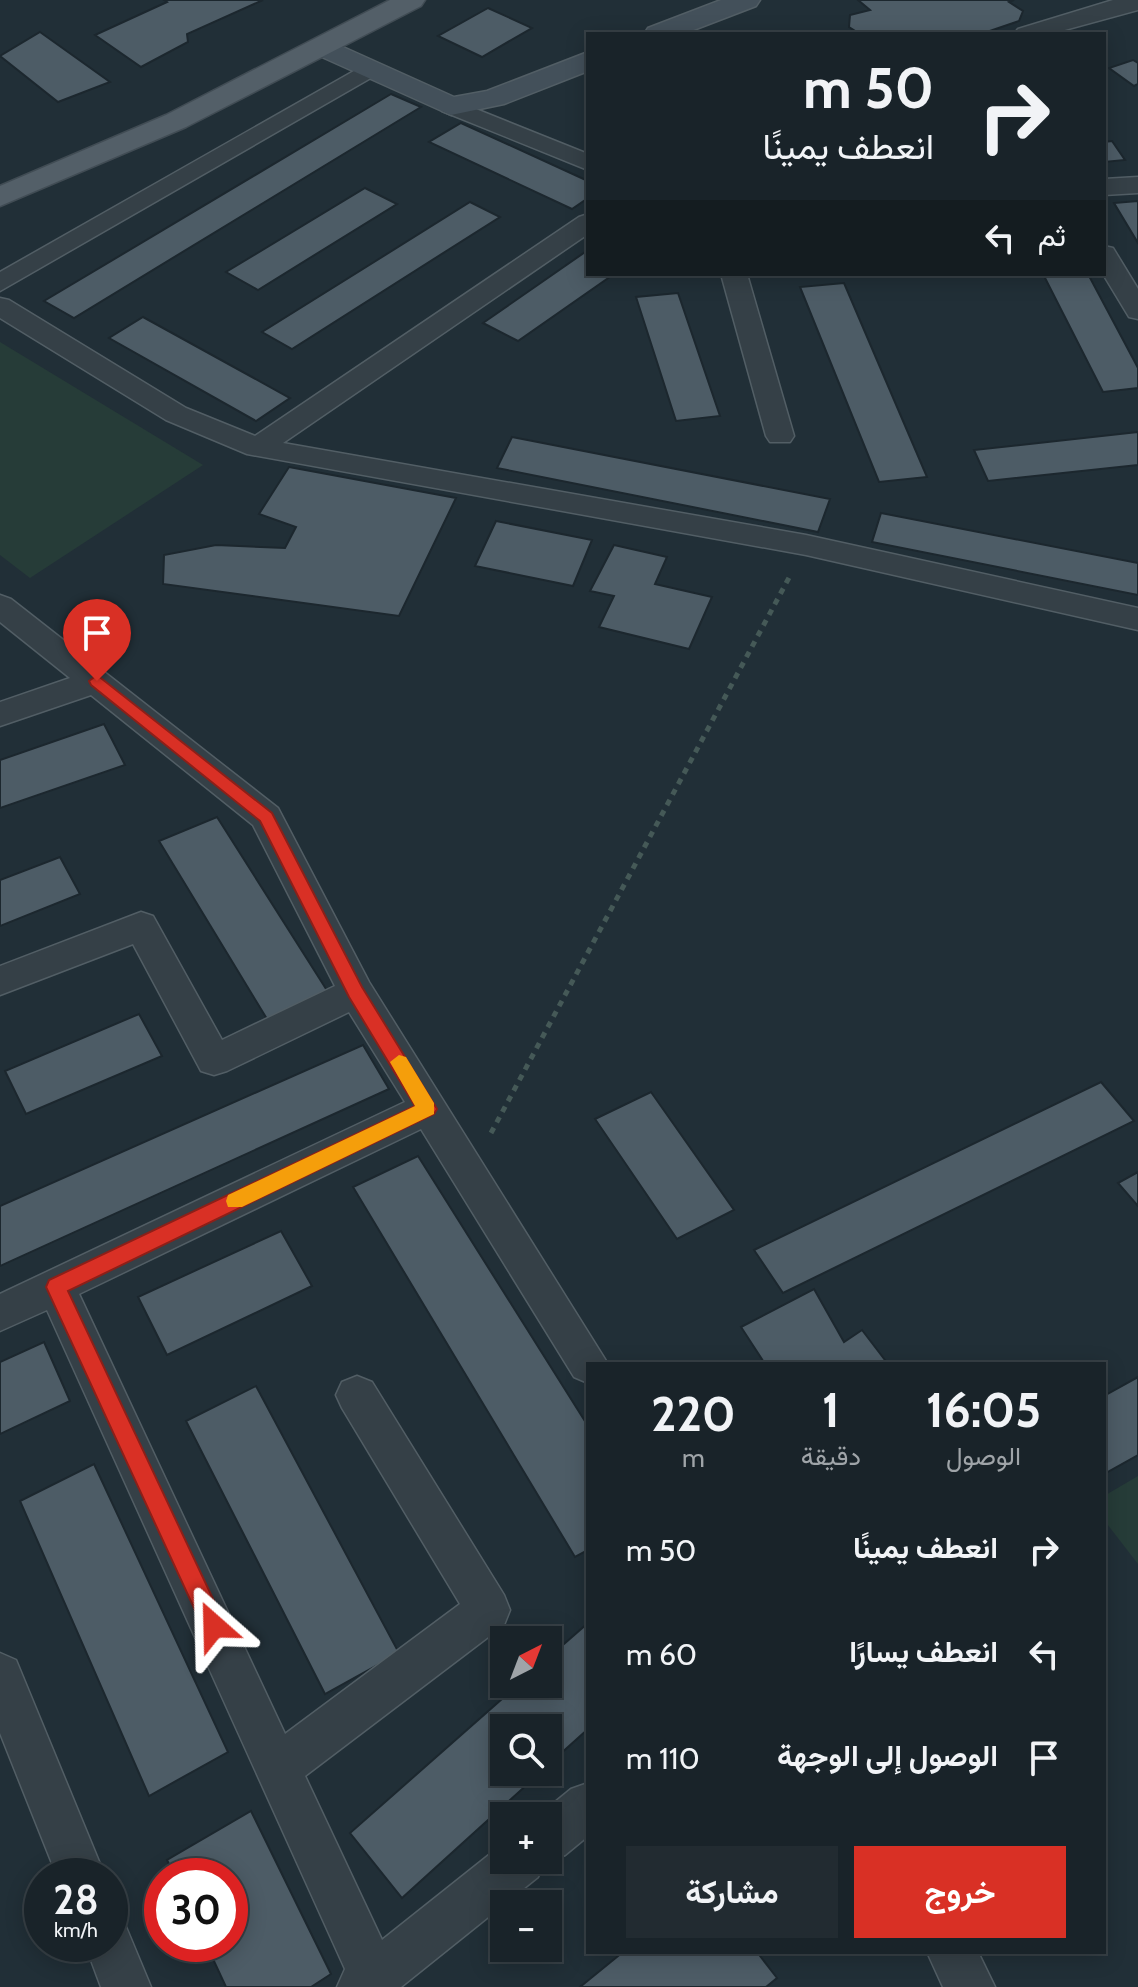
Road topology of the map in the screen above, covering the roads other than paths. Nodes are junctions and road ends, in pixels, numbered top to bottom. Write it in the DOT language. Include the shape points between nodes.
graph roads {
  1 [pos="411,0"];
  2 [pos="746,0"];
  3 [pos="1131,3"];
  4 [pos="1138,24"];
  5 [pos="663,32"];
  6 [pos="1033,32"];
  7 [pos="323,47"];
  8 [pos="586,62"];
  9 [pos="368,70"];
  10 [pos="451,106"];
  11 [pos="586,162"];
  12 [pos="1138,185"];
  13 [pos="1106,187"];
  14 [pos="0,197"];
  15 [pos="586,223"];
  16 [pos="1106,257"];
  17 [pos="735,276"];
  18 [pos="0,283"];
  19 [pos="0,306"];
  20 [pos="1138,311"];
  21 [pos="780,436"];
  22 [pos="257,448"];
  23 [pos="0,606"];
  24 [pos="1138,619"];
  25 [pos="97,681"];
  26 [pos="0,714"];
  27 [pos="0,981"];
  28 [pos="356,992"];
  29 [pos="427,1109"];
  30 [pos="56,1287"];
  31 [pos="0,1313"];
  32 [pos="587,1362"];
  33 [pos="357,1395"];
  34 [pos="0,1676"];
  35 [pos="279,1767"];
  36 [pos="586,1808"];
  37 [pos="562,1827"];
  38 [pos="74,1858"];
  39 [pos="503,1874"];
  40 [pos="116,1962"];
  41 [pos="368,1982"];
  42 [pos="126,1987"];
  1 -- 7 [label="main road"];
  2 -- 5 [label="street"];
  3 -- 4 [label="street"];
  3 -- 6 [label="street"];
  7 -- 9 [label="street"];
  7 -- 14 [label="main road" via="176,121"];
  8 -- 10 [label="street" via="494,98"];
  9 -- 10 [label="street"];
  9 -- 18 [label="street"];
  10 -- 11 [label="street"];
  12 -- 13 [label="street"];
  15 -- 22 [label="street"];
  16 -- 20 [label="street"];
  17 -- 21 [label="street"];
  19 -- 22 [label="street" via="176,414"];
  22 -- 24 [label="street" via="806,545"];
  23 -- 25 [label="street"];
  25 -- 26 [label="street"];
  25 -- 28 [label="street" via="266,817"];
  27 -- 28 [label="street" via="141,926 214,1060"];
  28 -- 29 [label="street"];
  29 -- 30 [label="street"];
  29 -- 32 [label="street"];
  30 -- 31 [label="street"];
  30 -- 35 [label="street"];
  33 -- 35 [label="street" via="488,1610"];
  34 -- 38 [label="street"];
  35 -- 41 [label="street"];
  36 -- 37 [label="street"];
  39 -- 41 [label="street"];
  40 -- 42 [label="street"];
}
